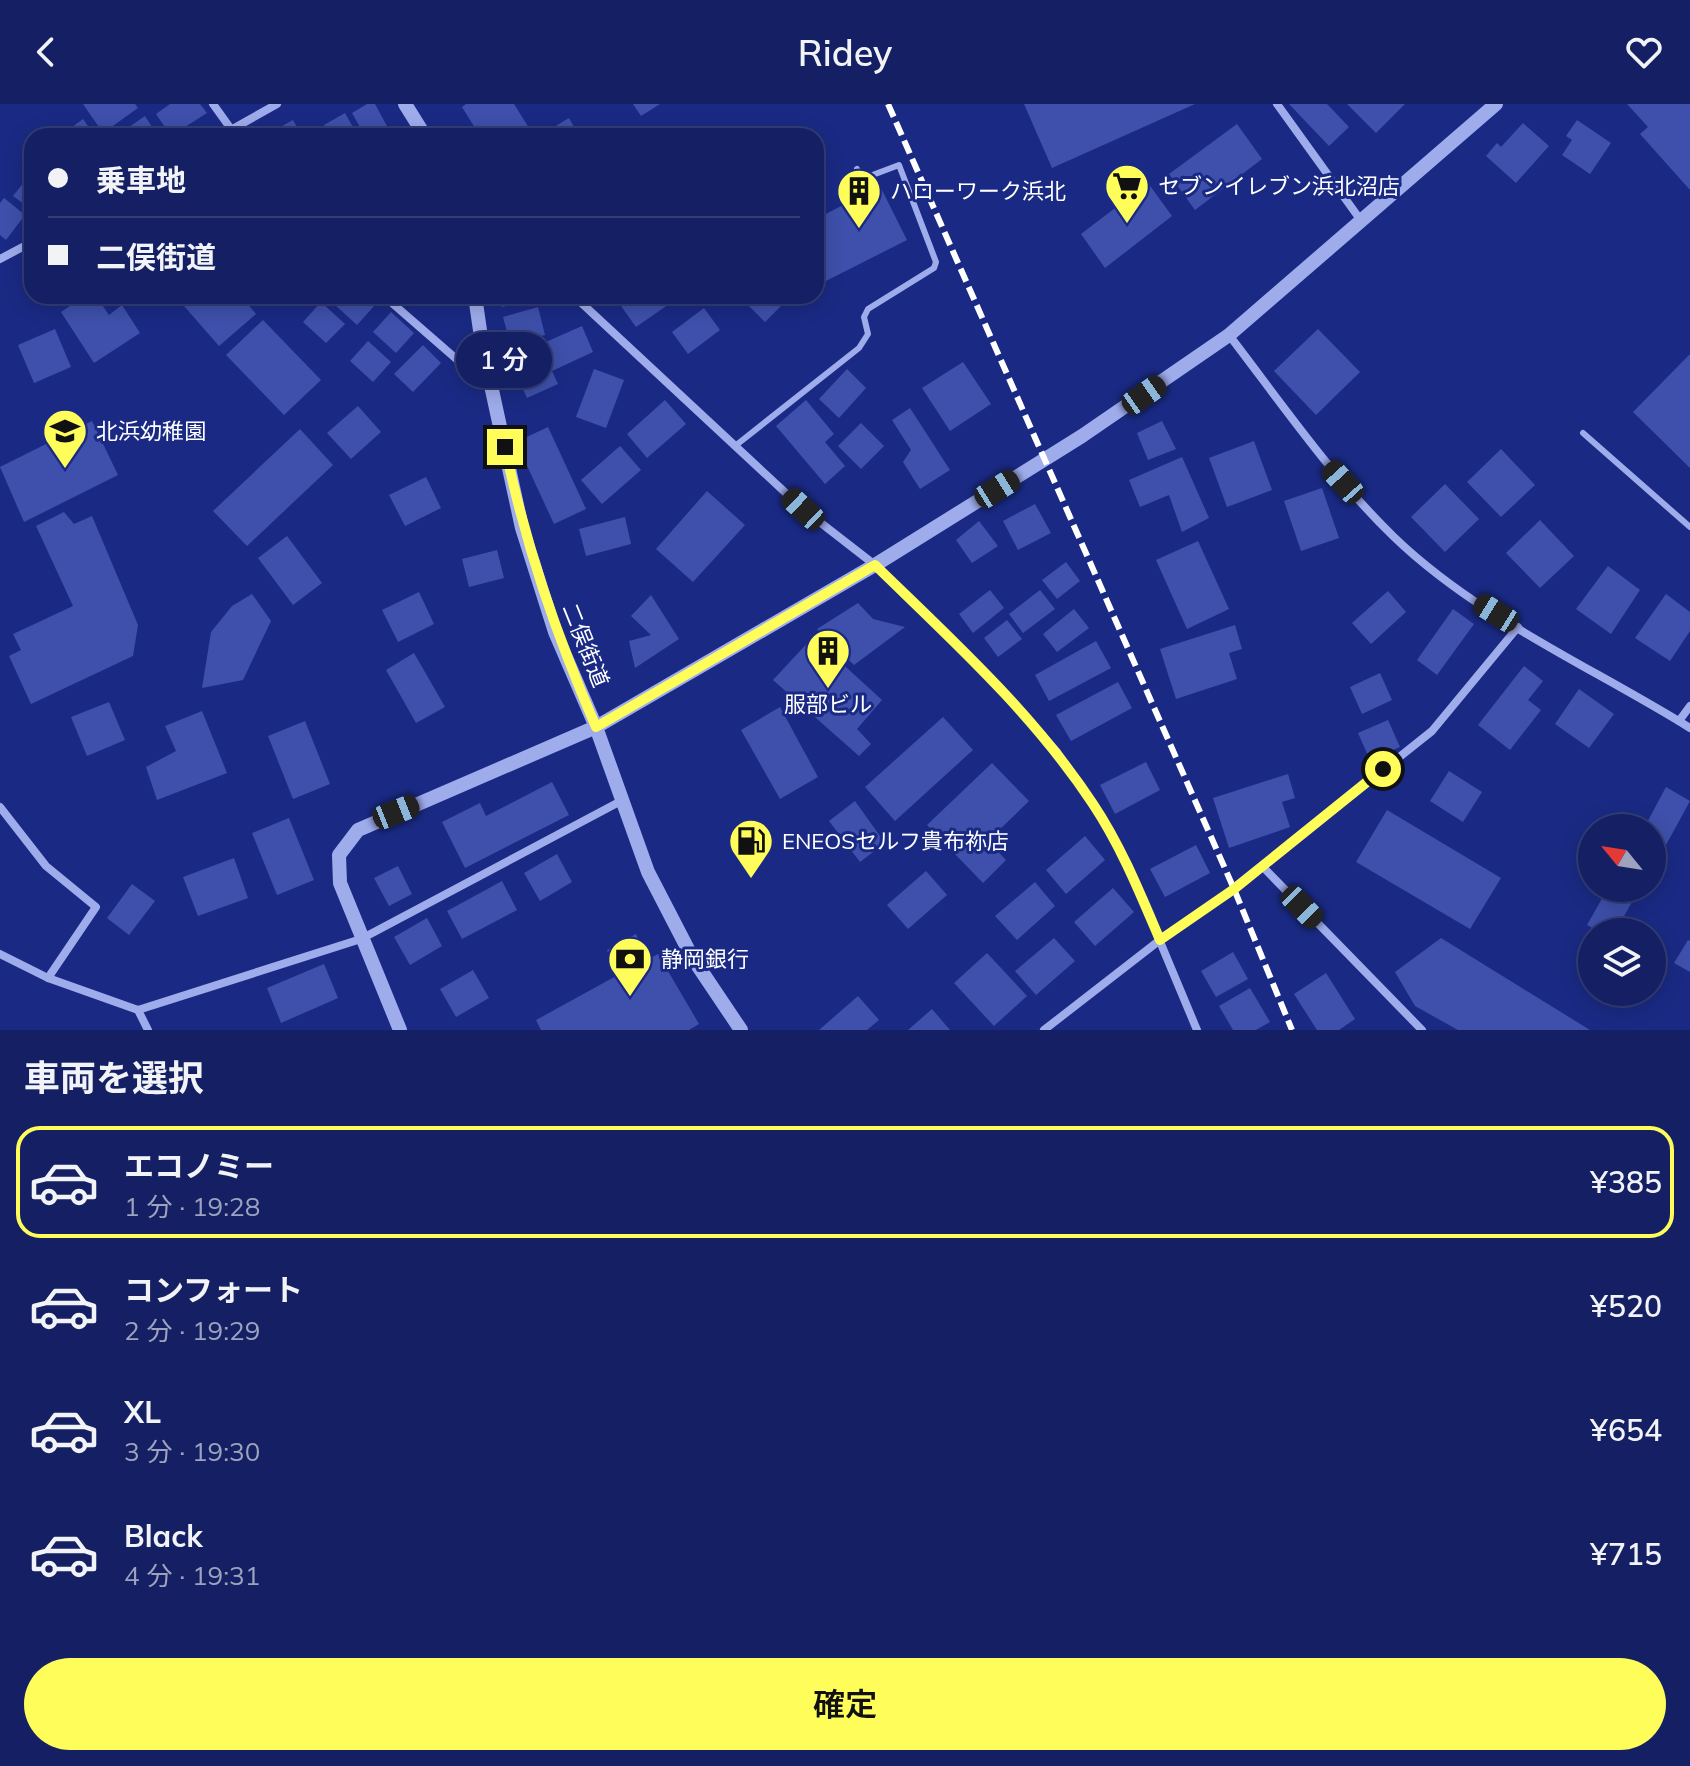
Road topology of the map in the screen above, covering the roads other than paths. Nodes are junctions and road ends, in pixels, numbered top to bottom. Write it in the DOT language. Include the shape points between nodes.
graph roads {
  1 [pos="213,104"];
  2 [pos="277,104"];
  3 [pos="405,104"];
  4 [pos="1277,104"];
  5 [pos="1496,104"];
  6 [pos="230,128"];
  7 [pos="241,128"];
  8 [pos="420,128"];
  9 [pos="857,169"];
  10 [pos="1362,222"];
  11 [pos="24,246"];
  12 [pos="0,259"];
  13 [pos="393,304"];
  14 [pos="477,304"];
  15 [pos="583,304"];
  16 [pos="1229,335"];
  17 [pos="488,365"];
  18 [pos="1583,433"];
  19 [pos="735,446"];
  20 [pos="1690,527"];
  21 [pos="875,565"];
  22 [pos="1518,627"];
  23 [pos="1690,706"];
  24 [pos="1679,721"];
  25 [pos="596,727"];
  26 [pos="1690,728"];
  27 [pos="621,801"];
  28 [pos="0,807"];
  29 [pos="1262,866"];
  30 [pos="361,939"];
  31 [pos="1160,940"];
  32 [pos="0,954"];
  33 [pos="48,978"];
  34 [pos="138,1010"];
  35 [pos="148,1030"];
  36 [pos="400,1030"];
  37 [pos="741,1030"];
  38 [pos="1044,1030"];
  39 [pos="1197,1030"];
  40 [pos="1422,1030"];
  1 -- 6 [label="street"];
  2 -- 7 [label="street"];
  3 -- 8 [label="street"];
  4 -- 10 [label="street"];
  5 -- 10 [label="street"];
  9 -- 19 [label="lane" via="862,179 899,165 934,268 868,309 868,334 859,348"];
  10 -- 16 [label="street"];
  11 -- 12 [label="street"];
  13 -- 17 [label="street" via="461,363"];
  14 -- 17 [label="street, 二俣街道"];
  15 -- 19 [label="street"];
  16 -- 21 [label="street" via="1119,412"];
  16 -- 22 [label="street" via="1326,463 1395,538"];
  17 -- 25 [label="street, 二俣街道" via="522,528 555,632"];
  18 -- 20 [label="lane"];
  19 -- 21 [label="street"];
  21 -- 25 [label="street"];
  21 -- 31 [label="street" via="1057,752 1128,865"];
  22 -- 24 [label="street"];
  22 -- 29 [label="street" via="1432,731"];
  23 -- 24 [label="street"];
  24 -- 26 [label="street"];
  25 -- 27 [label="street, 二俣街道"];
  25 -- 30 [label="street" via="370,823 348,838 337,867"];
  27 -- 30 [label="street"];
  27 -- 37 [label="street, 二俣街道" via="648,872 684,943"];
  28 -- 33 [label="street" via="46,866 96,907"];
  29 -- 31 [label="street"];
  29 -- 40 [label="street"];
  30 -- 34 [label="street"];
  30 -- 36 [label="street"];
  31 -- 38 [label="street"];
  31 -- 39 [label="street"];
  32 -- 33 [label="street"];
  33 -- 34 [label="street"];
  34 -- 35 [label="street"];
}
